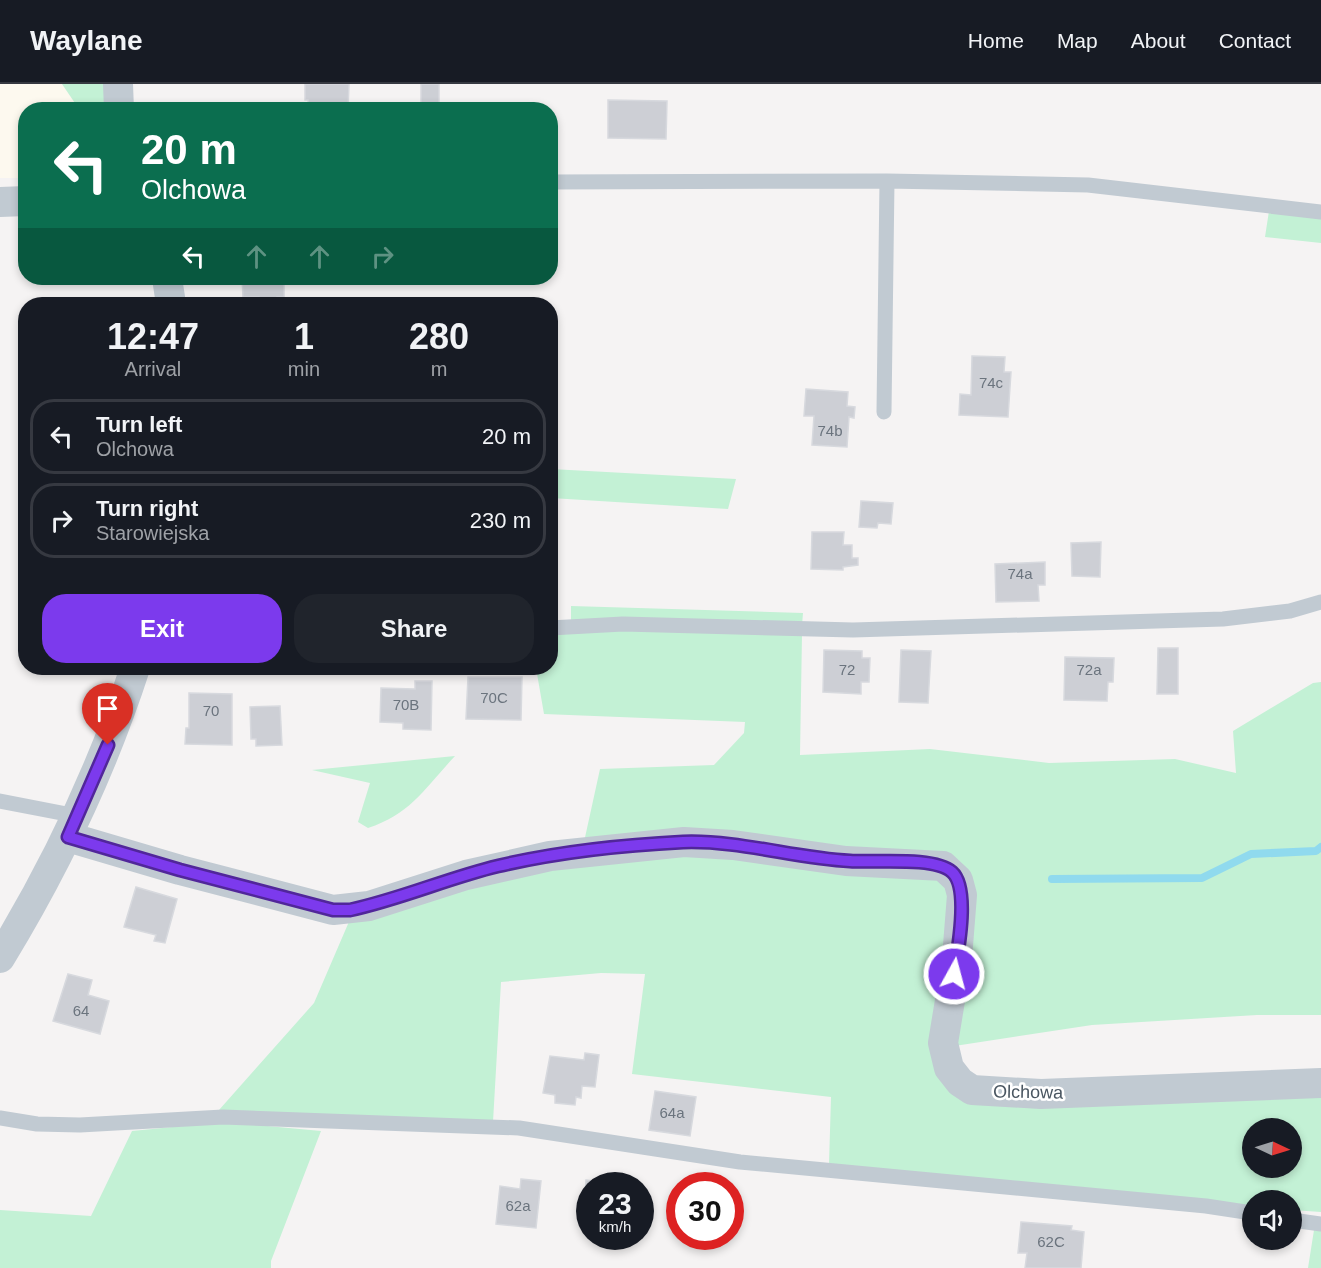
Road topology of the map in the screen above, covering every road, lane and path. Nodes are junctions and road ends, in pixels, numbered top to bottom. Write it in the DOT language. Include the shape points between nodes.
graph roads {
  1 [pos="118,84"];
  2 [pos="119,102"];
  3 [pos="887,181"];
  4 [pos="558,182"];
  5 [pos="0,201"];
  6 [pos="18,201"];
  7 [pos="1321,212"];
  8 [pos="884,412"];
  9 [pos="1321,602"];
  10 [pos="558,628"];
  11 [pos="132,675"];
  12 [pos="0,801"];
  13 [pos="73,827"];
  14 [pos="0,958"];
  15 [pos="1321,1083"];
  16 [pos="0,1118"];
  17 [pos="1242,1212"];
  18 [pos="1302,1221"];
  19 [pos="1321,1224"];
  1 -- 2 [label="street"];
  3 -- 4 [label="lane"];
  3 -- 7 [label="lane" via="1088,185"];
  3 -- 8 [label="lane"];
  5 -- 6 [label="street"];
  9 -- 10 [label="lane" via="1290,611 1223,619 852,630 623,624"];
  11 -- 13 [label="street"];
  12 -- 13 [label="lane"];
  13 -- 14 [label="street"];
  13 -- 15 [label="street, Olchowa" via="180,870 333,910 369,906 466,875 540,858 684,842 846,861 942,866 958,880 962,895 957,958 943,1043 950,1068 972,1090 1041,1094"];
  16 -- 17 [label="lane" via="80,1125 222,1117 519,1128 740,1162"];
  18 -- 19 [label="lane"];
}
